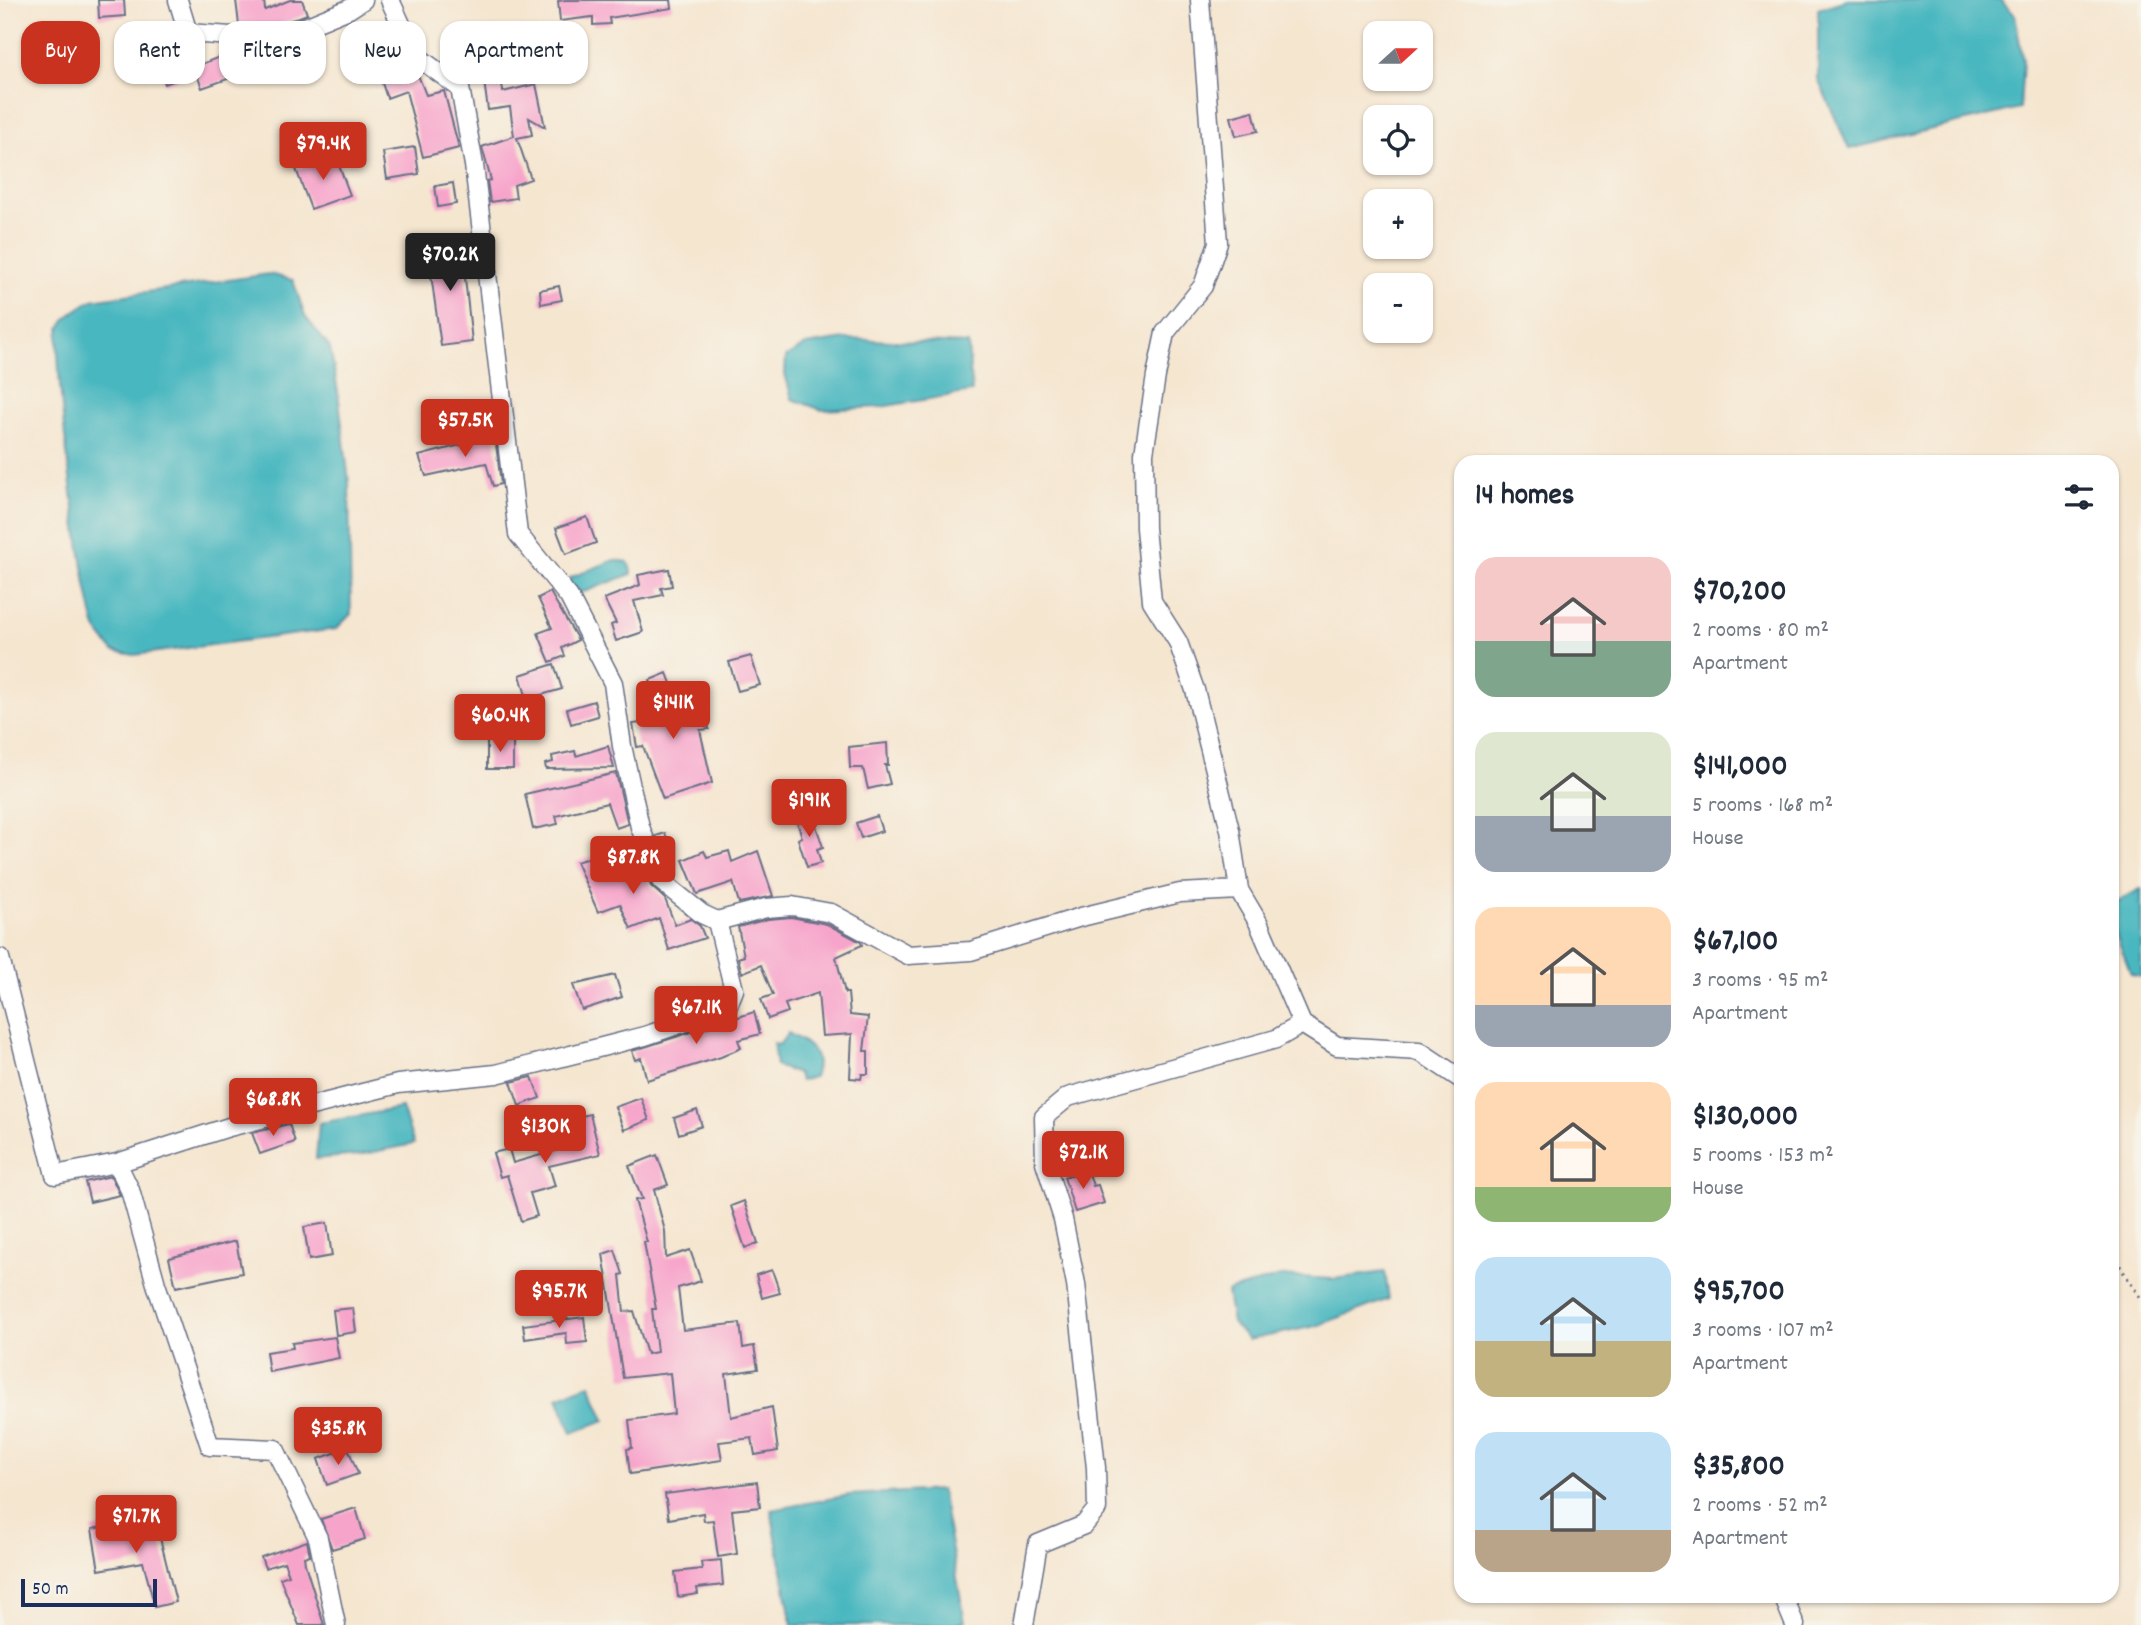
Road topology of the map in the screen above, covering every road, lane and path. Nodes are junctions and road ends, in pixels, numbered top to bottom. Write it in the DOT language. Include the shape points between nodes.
graph roads {
  1 [pos="178,0"];
  2 [pos="390,0"];
  3 [pos="1200,0"];
  4 [pos="352,3"];
  5 [pos="1239,890"];
  6 [pos="717,921"];
  7 [pos="0,958"];
  8 [pos="1302,1024"];
  9 [pos="1454,1074"];
  10 [pos="117,1163"];
  11 [pos="2119,1265"];
  12 [pos="2141,1299"];
  13 [pos="1786,1603"];
  14 [pos="336,1625"];
  15 [pos="1024,1625"];
  16 [pos="1795,1625"];
  1 -- 4 [label="street" via="188,33 276,39"];
  2 -- 6 [label="street" via="415,55 460,88 474,165 518,534 569,597 613,683 640,827 661,881"];
  3 -- 5 [label="street" via="1219,243 1203,286 1165,334 1144,453 1145,528 1152,601 1178,642 1195,690 1230,830"];
  5 -- 6 [label="street" via="1181,893 971,951 908,955 831,912 792,906 766,908"];
  5 -- 8 [label="street" via="1258,922"];
  6 -- 10 [label="street" via="734,990 727,1008 645,1036 496,1074 398,1084 229,1127"];
  7 -- 10 [label="street" via="55,1175"];
  8 -- 9 [label="street" via="1338,1046 1419,1051"];
  8 -- 15 [label="street" via="1263,1043 1068,1097 1044,1117 1045,1162 1076,1284 1097,1509 1084,1525 1038,1544"];
  10 -- 14 [label="street" via="130,1190 210,1446 275,1449 318,1538"];
  11 -- 12 [label="path"];
  13 -- 16 [label="street"];
}
